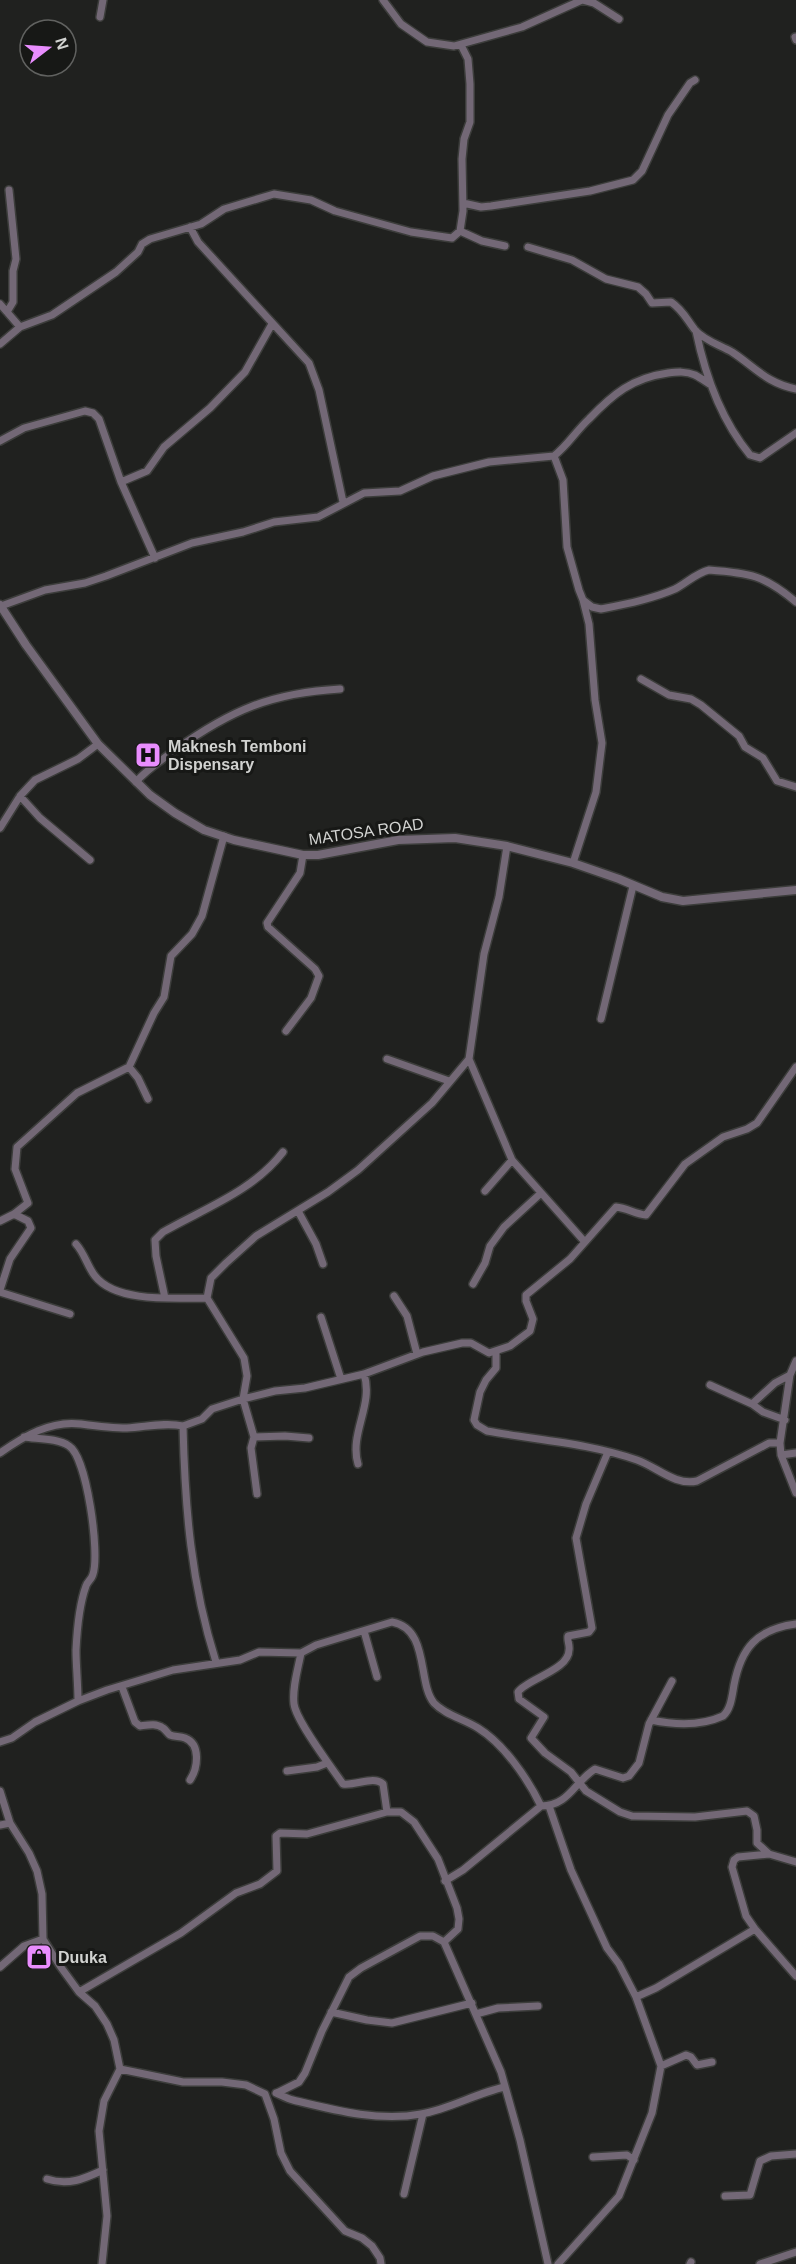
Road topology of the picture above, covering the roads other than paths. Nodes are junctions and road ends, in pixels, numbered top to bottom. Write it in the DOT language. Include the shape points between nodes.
graph roads {
  1 [pos="103,0"];
  2 [pos="383,0"];
  3 [pos="582,0"];
  4 [pos="100,17"];
  5 [pos="619,19"];
  6 [pos="461,45"];
  7 [pos="695,80"];
  8 [pos="9,190"];
  9 [pos="463,203"];
  10 [pos="190,227"];
  11 [pos="460,231"];
  12 [pos="505,246"];
  13 [pos="528,247"];
  14 [pos="0,304"];
  15 [pos="7,312"];
  16 [pos="272,324"];
  17 [pos="20,327"];
  18 [pos="696,331"];
  19 [pos="0,344"];
  20 [pos="711,385"];
  21 [pos="796,389"];
  22 [pos="796,433"];
  23 [pos="0,441"];
  24 [pos="554,456"];
  25 [pos="121,482"];
  26 [pos="343,502"];
  27 [pos="154,558"];
  28 [pos="583,600"];
  29 [pos="796,602"];
  30 [pos="1,606"];
  31 [pos="641,679"];
  32 [pos="340,689"];
  33 [pos="98,744"];
  34 [pos="136,782"];
  35 [pos="796,787"];
  36 [pos="20,796"];
  37 [pos="0,828"];
  38 [pos="224,836"];
  39 [pos="507,846"];
  40 [pos="303,855"];
  41 [pos="90,860"];
  42 [pos="573,863"];
  43 [pos="633,885"];
  44 [pos="796,890"];
  45 [pos="601,1019"];
  46 [pos="286,1031"];
  47 [pos="387,1059"];
  48 [pos="470,1059"];
  49 [pos="129,1067"];
  50 [pos="796,1067"];
  51 [pos="449,1081"];
  52 [pos="148,1099"];
  53 [pos="283,1152"];
  54 [pos="512,1160"];
  55 [pos="484,1191"];
  56 [pos="541,1193"];
  57 [pos="298,1211"];
  58 [pos="14,1214"];
  59 [pos="0,1221"];
  60 [pos="584,1241"];
  61 [pos="76,1244"];
  62 [pos="323,1264"];
  63 [pos="473,1284"];
  64 [pos="0,1291"];
  65 [pos="394,1296"];
  66 [pos="165,1298"];
  67 [pos="207,1298"];
  68 [pos="70,1314"];
  69 [pos="321,1317"];
  70 [pos="496,1352"];
  71 [pos="417,1354"];
  72 [pos="796,1361"];
  73 [pos="364,1374"];
  74 [pos="790,1375"];
  75 [pos="341,1379"];
  76 [pos="710,1385"];
  77 [pos="243,1399"];
  78 [pos="752,1404"];
  79 [pos="785,1420"];
  80 [pos="183,1426"];
  81 [pos="24,1437"];
  82 [pos="254,1437"];
  83 [pos="309,1438"];
  84 [pos="780,1443"];
  85 [pos="608,1452"];
  86 [pos="0,1453"];
  87 [pos="796,1453"];
  88 [pos="781,1455"];
  89 [pos="358,1464"];
  90 [pos="796,1493"];
  91 [pos="257,1494"];
  92 [pos="796,1624"];
  93 [pos="363,1631"];
  94 [pos="301,1653"];
  95 [pos="216,1662"];
  96 [pos="377,1677"];
  97 [pos="672,1681"];
  98 [pos="122,1687"];
  99 [pos="78,1701"];
  100 [pos="651,1720"];
  101 [pos="0,1742"];
  102 [pos="327,1763"];
  103 [pos="287,1771"];
  104 [pos="190,1780"];
  105 [pos="581,1784"];
  106 [pos="0,1791"];
  107 [pos="545,1806"];
  108 [pos="387,1812"];
  109 [pos="10,1823"];
  110 [pos="0,1825"];
  111 [pos="769,1854"];
  112 [pos="796,1862"];
  113 [pos="445,1881"];
  114 [pos="755,1929"];
  115 [pos="43,1939"];
  116 [pos="444,1942"];
  117 [pos="0,1967"];
  118 [pos="796,1976"];
  119 [pos="79,1992"];
  120 [pos="636,1997"];
  121 [pos="472,2003"];
  122 [pos="538,2006"];
  123 [pos="331,2012"];
  124 [pos="476,2014"];
  125 [pos="712,2062"];
  126 [pos="661,2066"];
  127 [pos="120,2069"];
  128 [pos="505,2087"];
  129 [pos="277,2093"];
  130 [pos="265,2094"];
  131 [pos="423,2114"];
  132 [pos="796,2154"];
  133 [pos="593,2157"];
  134 [pos="634,2160"];
  135 [pos="103,2170"];
  136 [pos="47,2179"];
  137 [pos="404,2194"];
  138 [pos="725,2196"];
  139 [pos="796,2252"];
  140 [pos="102,2264"];
  141 [pos="381,2264"];
  142 [pos="548,2264"];
  143 [pos="558,2264"];
  144 [pos="760,2264"];
  1 -- 4 [label="street"];
  2 -- 6 [label="street" via="401,24 427,42"];
  3 -- 5 [label="street"];
  3 -- 6 [label="street" via="522,27"];
  6 -- 9 [label="street" via="468,59 470,84"];
  7 -- 9 [label="street" via="668,115 642,171 633,180 490,206"];
  8 -- 15 [label="street" via="16,259 13,302"];
  9 -- 11 [label="street"];
  10 -- 11 [label="street" via="201,225 224,209 274,194 311,200 335,211 411,232 452,238"];
  10 -- 16 [label="street" via="198,242"];
  10 -- 17 [label="street" via="150,239 116,272 65,307"];
  11 -- 12 [label="street"];
  13 -- 18 [label="street" via="572,260 606,279 638,287 652,303 671,302"];
  14 -- 15 [label="street"];
  15 -- 17 [label="street"];
  16 -- 25 [label="street" via="245,372 164,447 147,471"];
  16 -- 26 [label="street" via="312,370"];
  17 -- 19 [label="street"];
  18 -- 20 [label="street"];
  18 -- 21 [label="street" via="732,352 767,380"];
  20 -- 22 [label="street" via="750,455 760,458"];
  20 -- 24 [label="street" via="686,372 638,379 589,418"];
  23 -- 25 [label="street" via="40,423 85,411 93,413 99,419"];
  24 -- 26 [label="street" via="489,462 433,476 400,491 364,493"];
  24 -- 28 [label="street" via="563,480 567,547"];
  25 -- 27 [label="street"];
  26 -- 27 [label="street" via="318,517 263,525 192,543"];
  27 -- 30 [label="street" via="95,580 36,592"];
  28 -- 29 [label="street" via="601,609 624,604 674,589 709,570 758,577 776,585"];
  28 -- 42 [label="street" via="603,743 596,792"];
  30 -- 33 [label="street, MATOSA ROAD"];
  31 -- 35 [label="street" via="701,705 740,736 745,747 763,758 777,781"];
  32 -- 34 [label="street" via="282,695 241,710 196,736"];
  33 -- 34 [label="street, MATOSA ROAD"];
  33 -- 36 [label="street" via="78,759 35,780"];
  34 -- 38 [label="street, MATOSA ROAD" via="188,822"];
  36 -- 37 [label="street"];
  36 -- 41 [label="street"];
  38 -- 40 [label="street, MATOSA ROAD"];
  38 -- 49 [label="street" via="202,916 192,934 171,956 164,997"];
  39 -- 40 [label="street, MATOSA ROAD" via="439,837"];
  39 -- 42 [label="street, MATOSA ROAD"];
  39 -- 48 [label="street" via="500,897 484,954"];
  40 -- 46 [label="street" via="300,873 267,923 319,976 311,998"];
  42 -- 43 [label="street, MATOSA ROAD"];
  43 -- 44 [label="street, MATOSA ROAD" via="683,901"];
  43 -- 45 [label="street"];
  47 -- 51 [label="street"];
  48 -- 51 [label="street"];
  48 -- 54 [label="street"];
  49 -- 52 [label="street"];
  49 -- 58 [label="street" via="78,1093 17,1147 15,1163 28,1201"];
  50 -- 60 [label="street" via="757,1123 723,1137 685,1164 646,1215 616,1207"];
  51 -- 57 [label="street" via="432,1103 376,1155"];
  53 -- 66 [label="street" via="254,1183 155,1240"];
  54 -- 55 [label="street"];
  54 -- 56 [label="street"];
  56 -- 60 [label="street"];
  56 -- 63 [label="street" via="497,1236"];
  57 -- 62 [label="street"];
  57 -- 67 [label="street" via="256,1236 226,1263 211,1278"];
  58 -- 59 [label="street"];
  58 -- 64 [label="street" via="28,1221 31,1228 10,1259"];
  60 -- 70 [label="street" via="570,1258 526,1294 533,1319 530,1331"];
  61 -- 66 [label="street" via="102,1284 128,1294"];
  64 -- 68 [label="street"];
  65 -- 71 [label="street" via="407,1316"];
  66 -- 67 [label="street"];
  67 -- 77 [label="street" via="244,1358 247,1376"];
  69 -- 75 [label="street"];
  70 -- 71 [label="street" via="489,1353 467,1343"];
  70 -- 85 [label="street" via="496,1368 477,1402 477,1425 487,1431"];
  71 -- 73 [label="street"];
  72 -- 74 [label="street"];
  73 -- 75 [label="street"];
  73 -- 89 [label="street" via="368,1386 356,1445"];
  74 -- 78 [label="street"];
  74 -- 79 [label="street"];
  75 -- 77 [label="street"];
  76 -- 78 [label="street"];
  77 -- 80 [label="street" via="212,1409 202,1419"];
  77 -- 82 [label="street"];
  78 -- 79 [label="street"];
  79 -- 84 [label="street"];
  80 -- 81 [label="street" via="60,1424"];
  80 -- 95 [label="street" via="191,1554"];
  81 -- 86 [label="street"];
  81 -- 99 [label="street" via="71,1446 85,1478 94,1557 76,1651"];
  82 -- 83 [label="street"];
  82 -- 91 [label="street" via="251,1448"];
  84 -- 85 [label="street" via="769,1443 691,1482"];
  84 -- 88 [label="street"];
  85 -- 105 [label="street" via="576,1538 592,1629 568,1636 566,1658 551,1672 520,1688 517,1695 544,1717 531,1736 532,1741"];
  87 -- 88 [label="street"];
  88 -- 90 [label="street"];
  92 -- 100 [label="street" via="776,1629 747,1647 723,1716 690,1724"];
  93 -- 94 [label="street"];
  93 -- 96 [label="street"];
  93 -- 107 [label="street" via="400,1623 414,1638 434,1703 487,1734"];
  94 -- 95 [label="street" via="259,1652"];
  94 -- 102 [label="street" via="295,1711"];
  95 -- 98 [label="street" via="173,1670"];
  97 -- 100 [label="street"];
  98 -- 99 [label="street"];
  98 -- 104 [label="street" via="135,1722 140,1726 156,1724 171,1736 187,1738 193,1744 195,1772"];
  99 -- 101 [label="street"];
  100 -- 105 [label="street" via="639,1763 629,1776 596,1770"];
  102 -- 103 [label="street"];
  102 -- 108 [label="street" via="343,1784 380,1780 385,1788"];
  105 -- 107 [label="street" via="561,1800"];
  105 -- 111 [label="street" via="596,1798 632,1816 695,1817 747,1811 754,1816 757,1843"];
  106 -- 109 [label="street"];
  107 -- 113 [label="street"];
  107 -- 120 [label="street" via="592,1917"];
  108 -- 113 [label="street" via="401,1812 414,1822 438,1859"];
  108 -- 119 [label="street" via="307,1834 280,1833 276,1836 277,1871 270,1878 236,1893 181,1932"];
  109 -- 110 [label="street"];
  109 -- 115 [label="street" via="37,1871"];
  111 -- 112 [label="street"];
  111 -- 114 [label="street" via="738,1857 732,1868 746,1916"];
  113 -- 116 [label="street" via="459,1919 458,1929"];
  114 -- 118 [label="street"];
  114 -- 120 [label="street"];
  115 -- 117 [label="street" via="24,1946"];
  115 -- 119 [label="street"];
  116 -- 121 [label="street"];
  116 -- 123 [label="street" via="433,1936 420,1936 361,1968 349,1977"];
  119 -- 127 [label="street" via="107,2024"];
  120 -- 126 [label="street"];
  121 -- 123 [label="street" via="392,2023"];
  121 -- 124 [label="street"];
  122 -- 124 [label="street" via="498,2008"];
  123 -- 129 [label="street" via="305,2073 299,2082"];
  124 -- 128 [label="street"];
  125 -- 126 [label="street" via="698,2066 686,2055"];
  126 -- 134 [label="street" via="652,2113"];
  127 -- 130 [label="street" via="183,2082 246,2085"];
  127 -- 135 [label="street" via="102,2111 99,2131"];
  128 -- 131 [label="street"];
  128 -- 142 [label="street"];
  129 -- 130 [label="street"];
  129 -- 131 [label="street" via="374,2116"];
  130 -- 141 [label="street" via="281,2153 290,2170 345,2231 372,2246"];
  131 -- 137 [label="street"];
  132 -- 138 [label="street" via="760,2161 750,2195"];
  133 -- 134 [label="street" via="627,2155"];
  134 -- 143 [label="street" via="619,2196"];
  135 -- 136 [label="street" via="75,2181"];
  135 -- 140 [label="street" via="107,2216"];
  139 -- 144 [label="street"];
}
